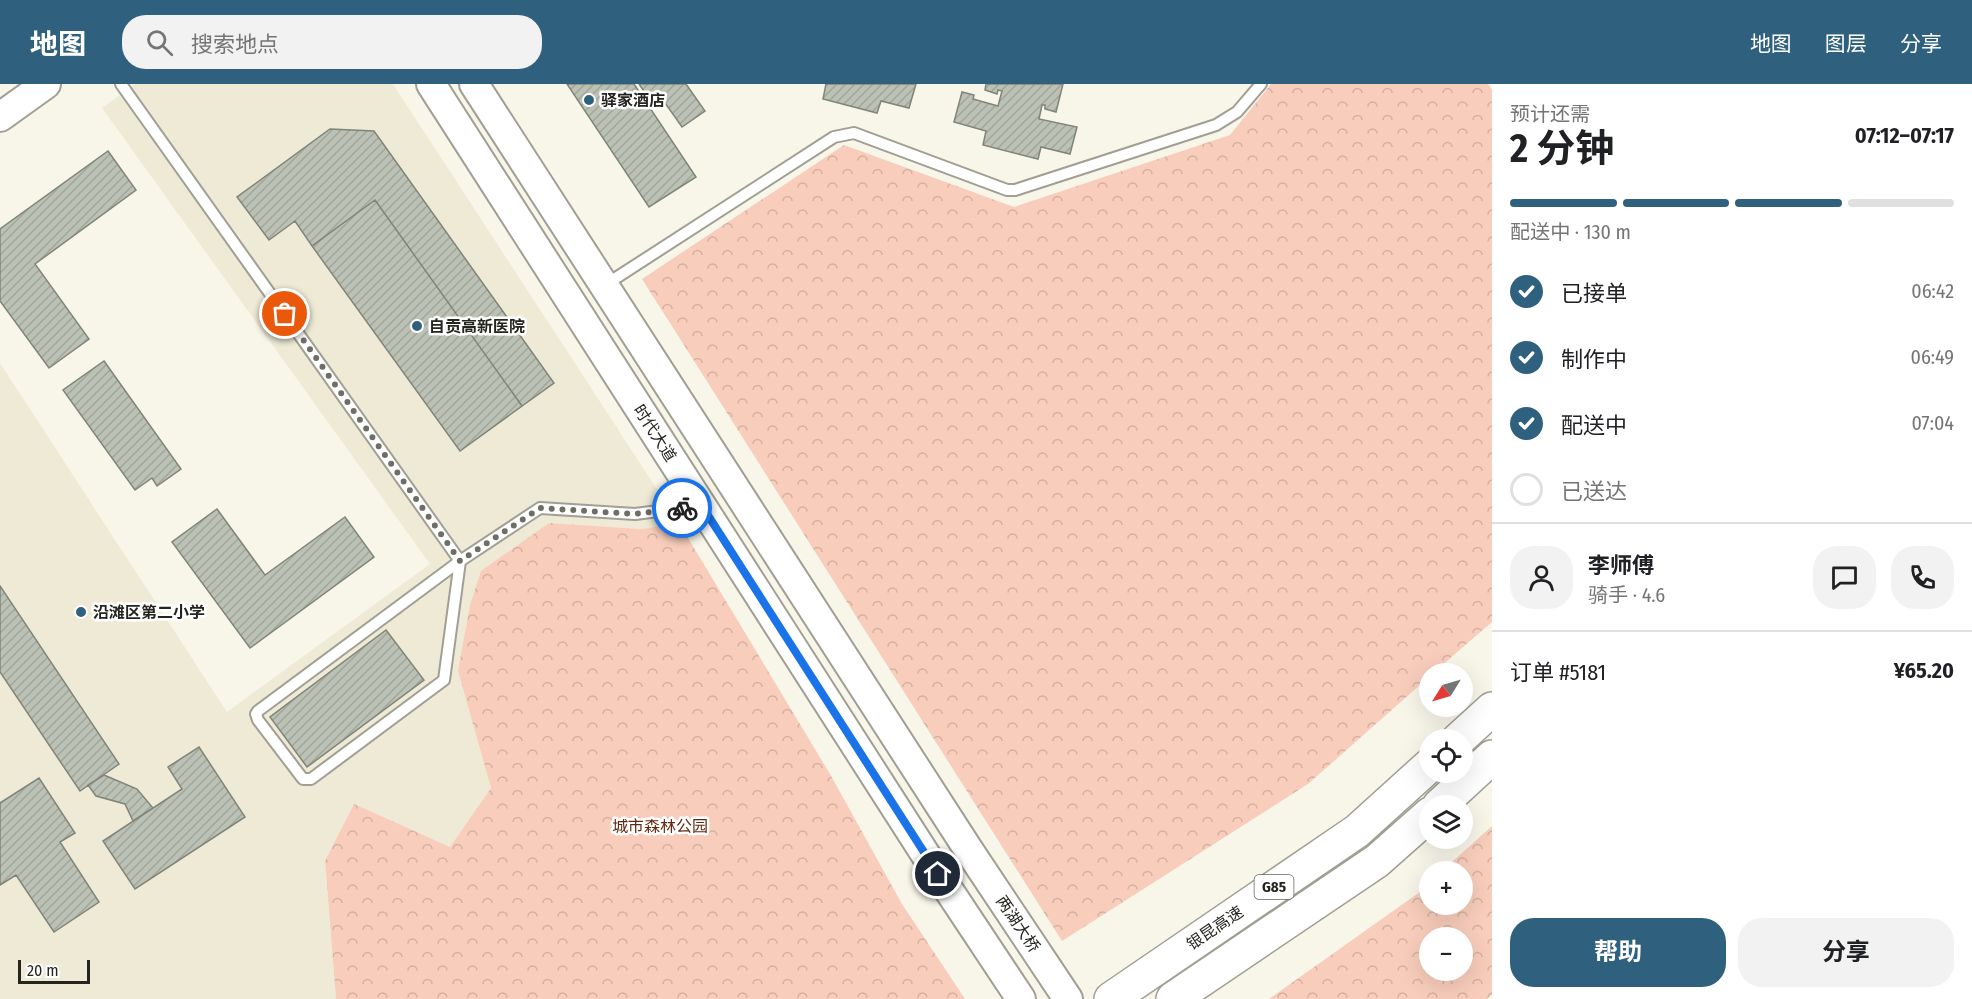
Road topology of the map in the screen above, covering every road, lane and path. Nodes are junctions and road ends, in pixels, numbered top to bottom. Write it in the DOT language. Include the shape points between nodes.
graph roads {
  1 [pos="46,84"];
  2 [pos="121,84"];
  3 [pos="431,84"];
  4 [pos="474,84"];
  5 [pos="1261,84"];
  6 [pos="0,117"];
  7 [pos="605,285"];
  8 [pos="702,506"];
  9 [pos="460,561"];
  10 [pos="1492,709"];
  11 [pos="1470,729"];
  12 [pos="1492,757"];
  13 [pos="1419,775"];
  14 [pos="1451,795"];
  15 [pos="1419,824"];
  16 [pos="1021,999"];
  17 [pos="1068,999"];
  18 [pos="1110,999"];
  19 [pos="1173,999"];
  1 -- 6 [label="main road"];
  2 -- 9 [label="lane"];
  3 -- 8 [label="main road, 时代大道"];
  4 -- 7 [label="main road"];
  5 -- 7 [label="lane" via="1237,112 1216,125 1015,190 854,133 834,137"];
  7 -- 17 [label="main road, 两湖大桥"];
  8 -- 9 [label="lane" via="634,514 540,508"];
  8 -- 16 [label="main road, 时代大道"];
  9 -- 9 [label="lane" via="444,680 311,779 303,779 258,720 258,711"];
  10 -- 11 [label="highway"];
  12 -- 14 [label="highway"];
  13 -- 18 [label="highway, 银昆高速 / G85" via="1357,831"];
  15 -- 19 [label="highway, G85" via="1377,861"];
}
